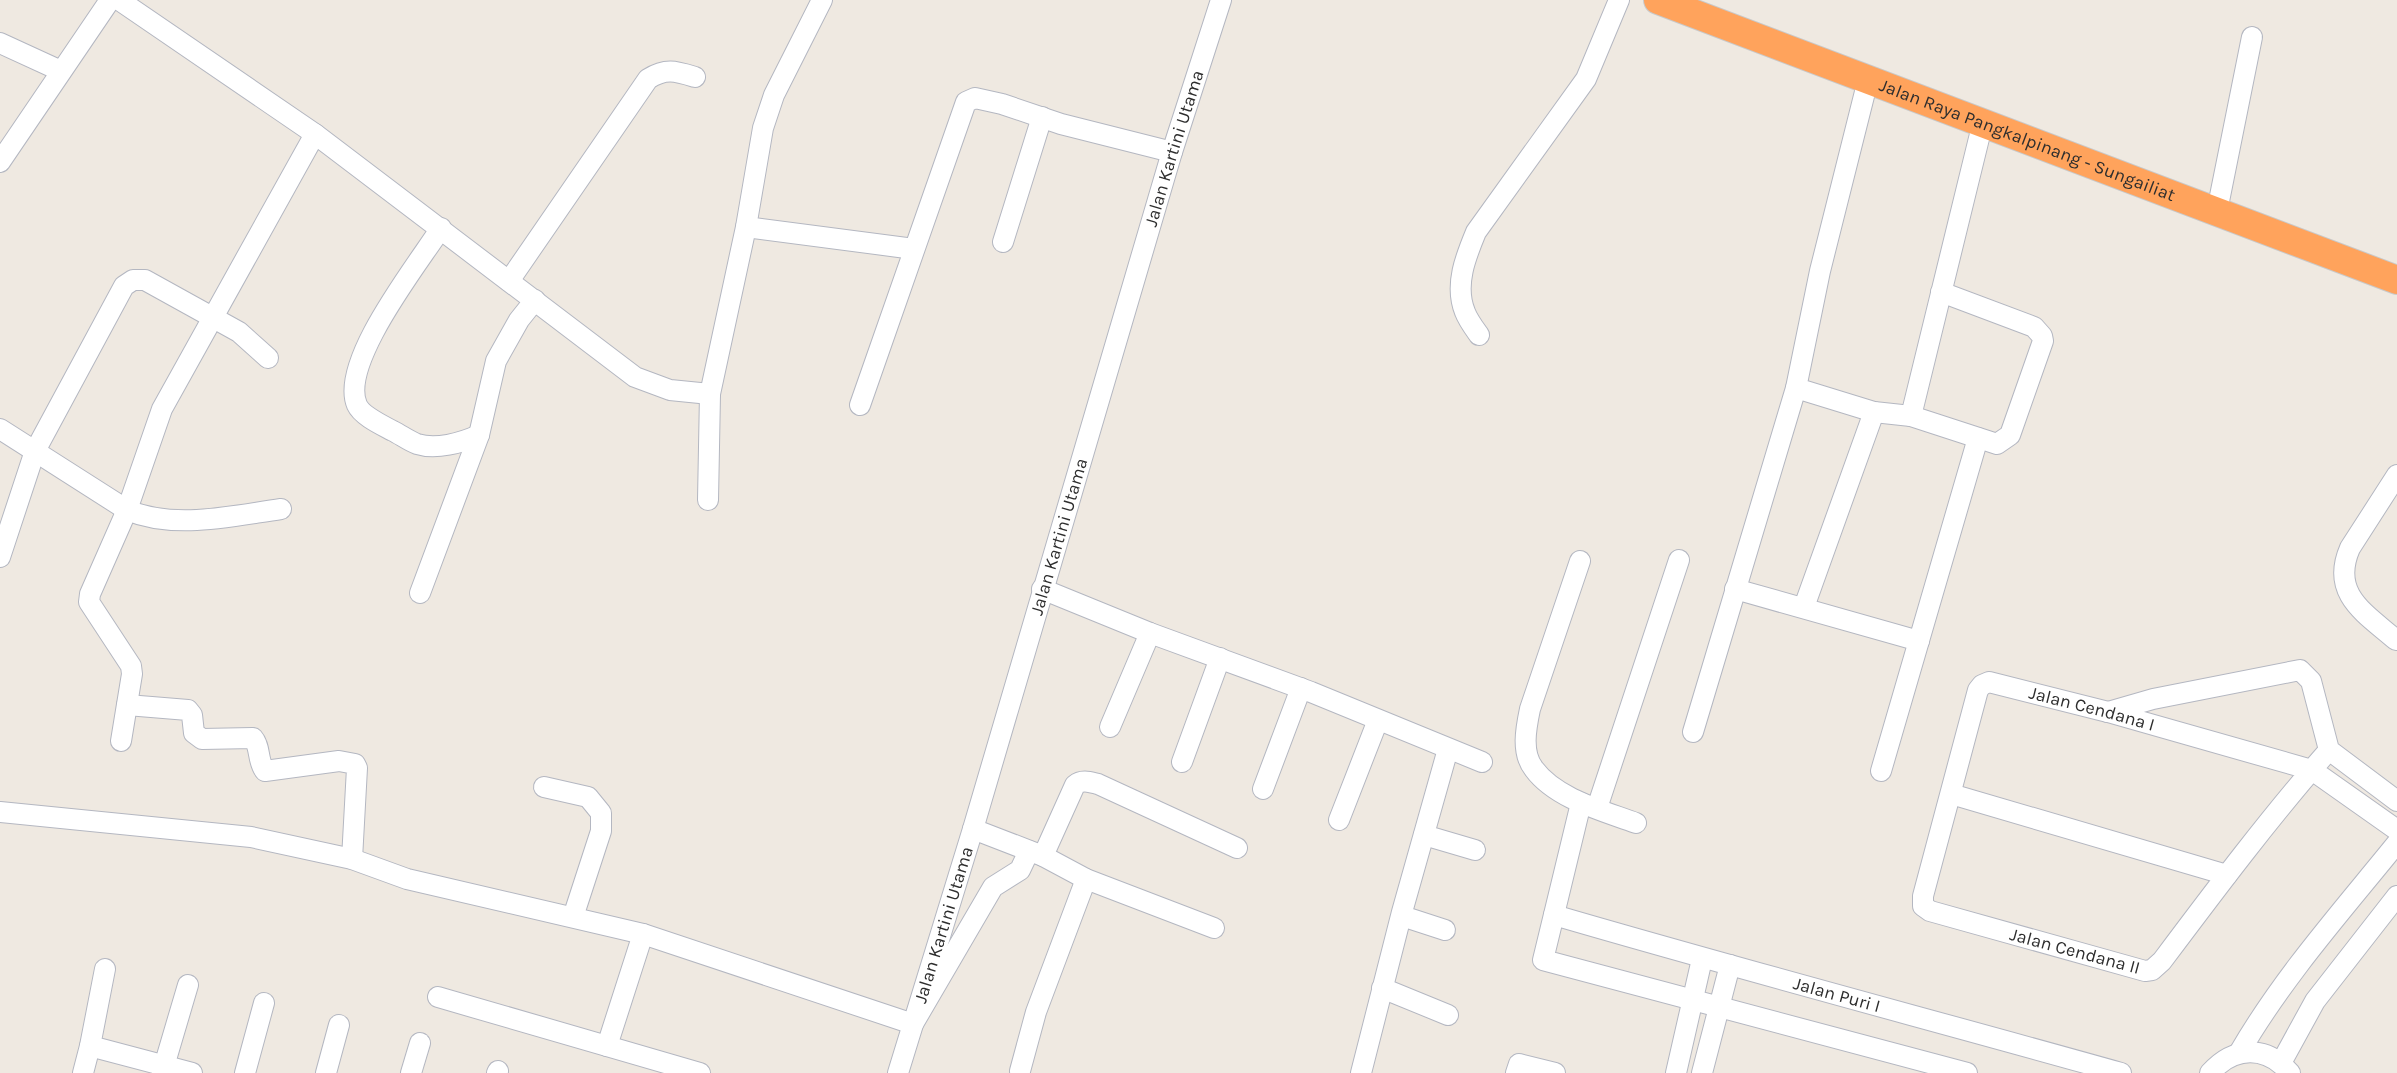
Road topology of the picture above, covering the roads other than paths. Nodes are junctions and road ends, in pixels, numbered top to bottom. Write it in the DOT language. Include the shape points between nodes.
graph roads {
  1 [pos="110,0"];
  2 [pos="119,0"];
  3 [pos="822,0"];
  4 [pos="1221,0"];
  5 [pos="1619,0"];
  6 [pos="1658,0"];
  7 [pos="2252,37"];
  8 [pos="0,43"];
  9 [pos="61,71"];
  10 [pos="695,77"];
  11 [pos="1868,80"];
  12 [pos="1042,118"];
  13 [pos="1982,122"];
  14 [pos="315,134"];
  15 [pos="1172,152"];
  16 [pos="0,162"];
  17 [pos="2216,211"];
  18 [pos="746,227"];
  19 [pos="441,228"];
  20 [pos="1003,242"];
  21 [pos="914,249"];
  22 [pos="2397,280"];
  23 [pos="510,281"];
  24 [pos="1941,292"];
  25 [pos="535,300"];
  26 [pos="213,317"];
  27 [pos="1479,335"];
  28 [pos="268,358"];
  29 [pos="1796,388"];
  30 [pos="710,394"];
  31 [pos="860,405"];
  32 [pos="1874,412"];
  33 [pos="1911,416"];
  34 [pos="0,429"];
  35 [pos="479,436"];
  36 [pos="1978,438"];
  37 [pos="35,451"];
  38 [pos="2397,475"];
  39 [pos="708,500"];
  40 [pos="282,509"];
  41 [pos="127,510"];
  42 [pos="0,557"];
  43 [pos="1679,560"];
  44 [pos="1580,561"];
  45 [pos="1042,589"];
  46 [pos="1735,589"];
  47 [pos="420,593"];
  48 [pos="1804,607"];
  49 [pos="1150,633"];
  50 [pos="2396,640"];
  51 [pos="1919,641"];
  52 [pos="1220,658"];
  53 [pos="1301,688"];
  54 [pos="127,705"];
  55 [pos="2108,712"];
  56 [pos="1378,720"];
  57 [pos="1110,727"];
  58 [pos="1693,732"];
  59 [pos="121,741"];
  60 [pos="1448,749"];
  61 [pos="2329,750"];
  62 [pos="1182,762"];
  63 [pos="1482,762"];
  64 [pos="2312,770"];
  65 [pos="1881,771"];
  66 [pos="544,788"];
  67 [pos="1263,789"];
  68 [pos="1951,794"];
  69 [pos="2397,801"];
  70 [pos="1589,806"];
  71 [pos="0,812"];
  72 [pos="1339,820"];
  73 [pos="1636,823"];
  74 [pos="973,829"];
  75 [pos="2397,830"];
  76 [pos="1424,835"];
  77 [pos="2397,843"];
  78 [pos="1237,848"];
  79 [pos="1475,850"];
  80 [pos="1036,854"];
  81 [pos="352,859"];
  82 [pos="2227,875"];
  83 [pos="1086,879"];
  84 [pos="2397,896"];
  85 [pos="1554,915"];
  86 [pos="1402,916"];
  87 [pos="572,917"];
  88 [pos="1214,928"];
  89 [pos="1445,930"];
  90 [pos="643,934"];
  91 [pos="1702,958"];
  92 [pos="1730,965"];
  93 [pos="105,969"];
  94 [pos="188,985"];
  95 [pos="1382,988"];
  96 [pos="438,997"];
  97 [pos="1694,999"];
  98 [pos="264,1003"];
  99 [pos="1720,1006"];
  100 [pos="1448,1015"];
  101 [pos="913,1024"];
  102 [pos="339,1025"];
  103 [pos="420,1044"];
  104 [pos="90,1046"];
  105 [pos="607,1046"];
  106 [pos="2239,1053"];
  107 [pos="2285,1068"];
  108 [pos="163,1069"];
  109 [pos="1020,1071"];
  110 [pos="1364,1072"];
  111 [pos="83,1073"];
  112 [pos="192,1073"];
  113 [pos="245,1073"];
  114 [pos="326,1073"];
  115 [pos="411,1073"];
  116 [pos="700,1073"];
  117 [pos="898,1073"];
  118 [pos="1516,1073"];
  119 [pos="1555,1073"];
  120 [pos="1676,1073"];
  121 [pos="1702,1073"];
  122 [pos="1967,1073"];
  123 [pos="2121,1073"];
  124 [pos="2210,1073"];
  1 -- 9 [label="street"];
  2 -- 14 [label="street"];
  3 -- 18 [label="street" via="774,95 763,128"];
  4 -- 15 [label="street, Jalan Kartini Utama"];
  5 -- 27 [label="street" via="1586,79 1476,232 1467,254 1460,292 1464,312"];
  6 -- 11 [label="highway, Jalan Raya Pangkalpinang - Sungailiat"];
  7 -- 17 [label="street"];
  8 -- 9 [label="street"];
  9 -- 16 [label="street"];
  10 -- 23 [label="street" via="676,71 661,71 648,79"];
  11 -- 13 [label="highway, Jalan Raya Pangkalpinang - Sungailiat"];
  11 -- 29 [label="street" via="1820,271"];
  12 -- 15 [label="street"];
  12 -- 20 [label="street"];
  12 -- 21 [label="street" via="976,98 966,102"];
  13 -- 17 [label="highway, Jalan Raya Pangkalpinang - Sungailiat"];
  13 -- 24 [label="street"];
  14 -- 19 [label="street"];
  14 -- 26 [label="street"];
  15 -- 45 [label="street, Jalan Kartini Utama"];
  17 -- 22 [label="highway, Jalan Raya Pangkalpinang - Sungailiat"];
  18 -- 21 [label="street"];
  18 -- 30 [label="street"];
  19 -- 23 [label="street"];
  19 -- 35 [label="street" via="372,332 357,370 353,391 358,406 375,421 416,443 431,446"];
  21 -- 31 [label="street"];
  23 -- 25 [label="street"];
  24 -- 33 [label="street"];
  24 -- 36 [label="street" via="2034,327 2042,336 2010,435 1997,444"];
  25 -- 30 [label="street" via="635,377 670,390"];
  25 -- 35 [label="street" via="519,320 496,361"];
  26 -- 28 [label="street" via="239,332"];
  26 -- 37 [label="street" via="145,280 133,280 124,286"];
  26 -- 41 [label="street" via="162,409"];
  29 -- 32 [label="street"];
  29 -- 46 [label="street"];
  30 -- 39 [label="street"];
  32 -- 33 [label="street"];
  32 -- 48 [label="street"];
  33 -- 36 [label="street"];
  34 -- 37 [label="street"];
  35 -- 47 [label="street"];
  36 -- 51 [label="street"];
  37 -- 41 [label="street"];
  37 -- 42 [label="street"];
  38 -- 50 [label="street" via="2350,548 2343,572 2350,598"];
  40 -- 41 [label="street" via="206,520 146,518"];
  41 -- 54 [label="street" via="89,602 130,666 132,674"];
  43 -- 70 [label="street"];
  44 -- 70 [label="street" via="1530,709 1526,746 1533,769 1545,780"];
  45 -- 49 [label="street"];
  45 -- 74 [label="street, Jalan Kartini Utama"];
  46 -- 48 [label="street"];
  46 -- 58 [label="street"];
  48 -- 51 [label="street"];
  49 -- 52 [label="street"];
  49 -- 57 [label="street"];
  51 -- 65 [label="street"];
  52 -- 53 [label="street"];
  52 -- 62 [label="street"];
  53 -- 56 [label="street"];
  53 -- 67 [label="street"];
  54 -- 59 [label="street"];
  54 -- 81 [label="street" via="188,710 192,715 194,733 202,740 253,738 259,763 265,771 339,761 355,764"];
  55 -- 61 [label="street" via="2153,699 2300,670 2311,681"];
  55 -- 64 [label="street, Jalan Cendana I"];
  55 -- 68 [label="street, Jalan Cendana I" via="1985,683 1978,690"];
  56 -- 60 [label="street"];
  56 -- 72 [label="street"];
  60 -- 63 [label="street"];
  60 -- 76 [label="street"];
  61 -- 64 [label="street, Jalan Cendana II"];
  61 -- 69 [label="street"];
  64 -- 75 [label="street, Jalan Cendana I"];
  64 -- 82 [label="street, Jalan Cendana II"];
  66 -- 87 [label="street" via="588,797 601,813 601,831"];
  68 -- 82 [label="street"];
  68 -- 82 [label="street, Jalan Cendana II" via="1923,896 1923,906 1930,911 2145,971 2152,970 2162,961"];
  70 -- 73 [label="street"];
  70 -- 85 [label="street"];
  71 -- 81 [label="street" via="250,837"];
  74 -- 80 [label="street"];
  74 -- 101 [label="street, Jalan Kartini Utama"];
  76 -- 79 [label="street"];
  76 -- 86 [label="street"];
  77 -- 106 [label="street" via="2301,960"];
  78 -- 80 [label="street" via="1098,784 1079,781"];
  80 -- 83 [label="street"];
  80 -- 101 [label="street" via="1020,870 993,886"];
  81 -- 87 [label="street" via="407,879"];
  83 -- 88 [label="street"];
  83 -- 109 [label="street" via="1036,1012"];
  84 -- 107 [label="street" via="2315,1002"];
  85 -- 91 [label="street, Jalan Puri I"];
  85 -- 97 [label="street" via="1543,960"];
  86 -- 89 [label="street"];
  86 -- 95 [label="street"];
  87 -- 90 [label="street"];
  90 -- 101 [label="street"];
  90 -- 105 [label="street"];
  91 -- 92 [label="street, Jalan Puri I"];
  91 -- 97 [label="street"];
  92 -- 99 [label="street"];
  92 -- 123 [label="street, Jalan Puri I"];
  93 -- 104 [label="street"];
  94 -- 108 [label="street"];
  95 -- 100 [label="street"];
  95 -- 110 [label="street"];
  96 -- 105 [label="street"];
  97 -- 99 [label="street"];
  97 -- 120 [label="street"];
  98 -- 113 [label="street"];
  99 -- 121 [label="street"];
  99 -- 122 [label="street"];
  101 -- 117 [label="street, Jalan Kartini Utama"];
  102 -- 114 [label="street"];
  103 -- 115 [label="street"];
  104 -- 108 [label="street"];
  104 -- 111 [label="street"];
  105 -- 116 [label="street"];
  106 -- 107 [label="street" via="2261,1053"];
  106 -- 124 [label="street" via="2228,1057"];
  108 -- 112 [label="street"];
  118 -- 119 [label="street" via="1519,1064"];
}
